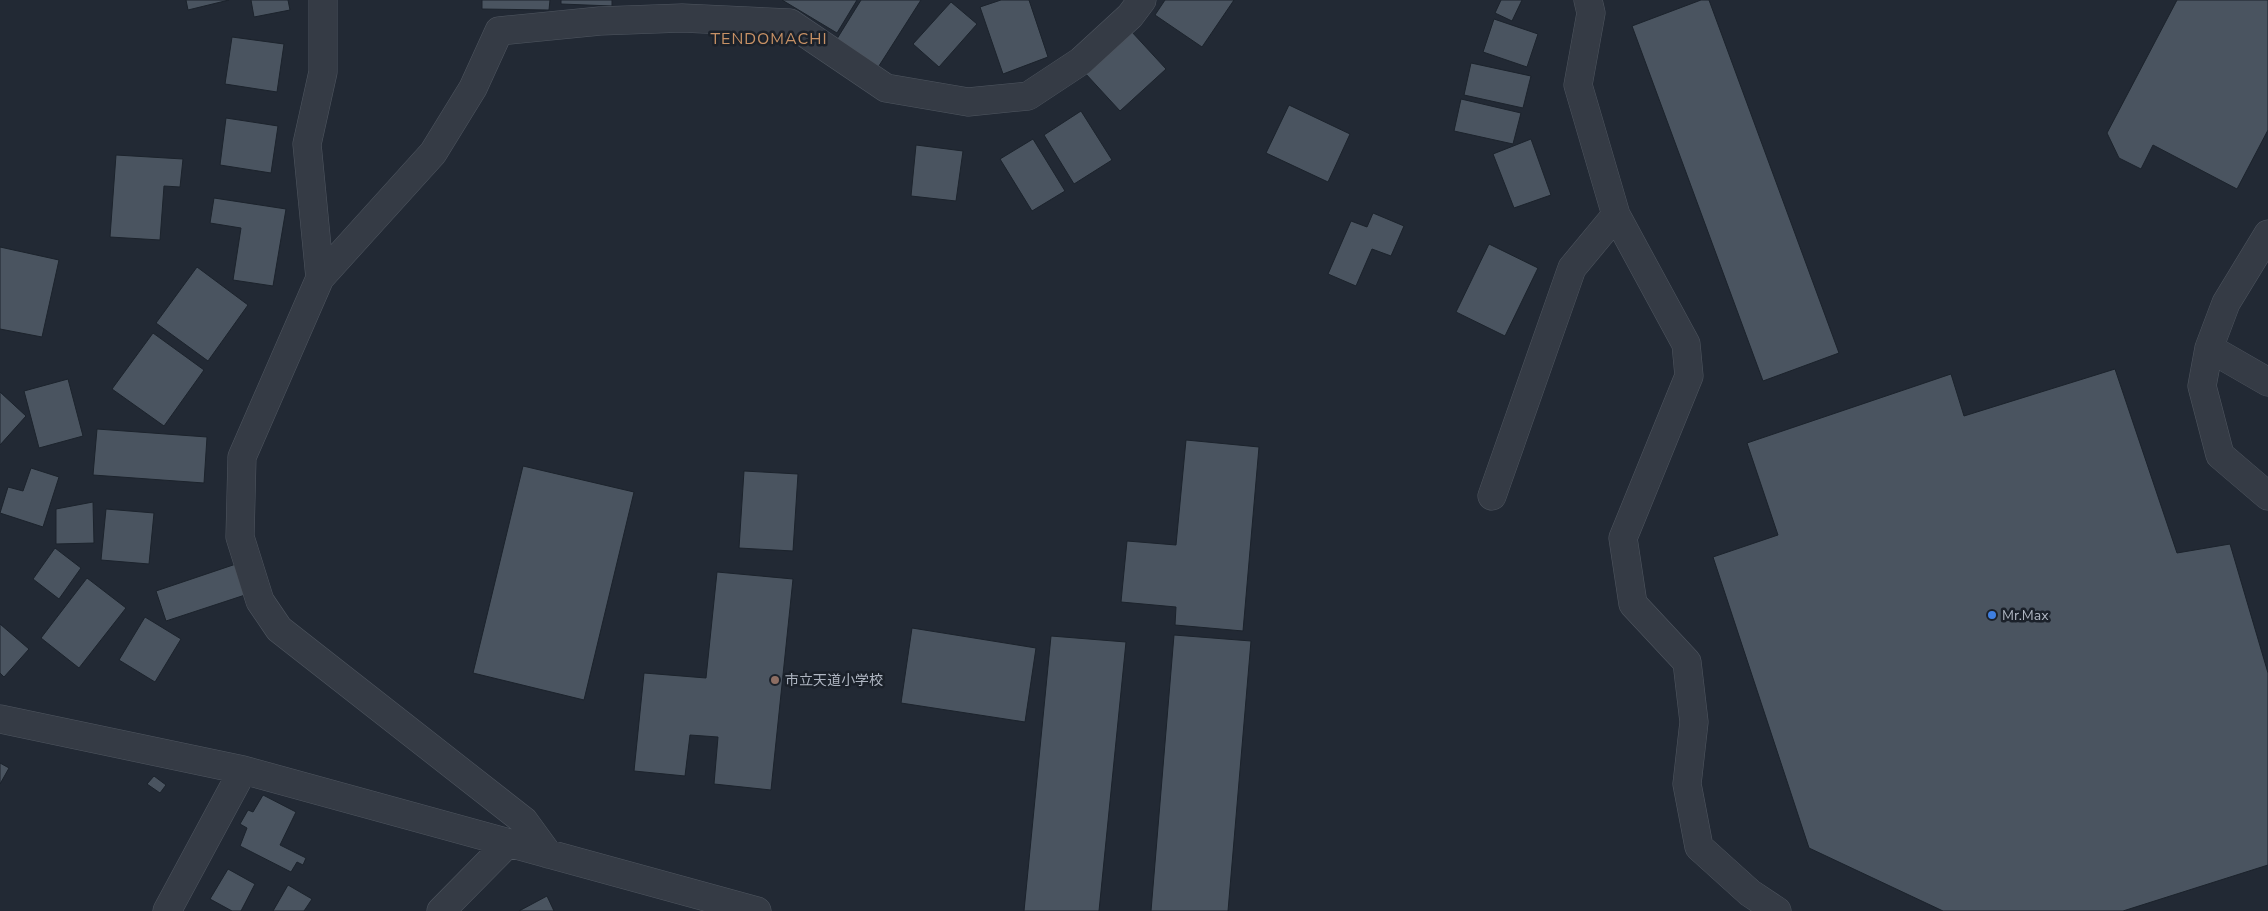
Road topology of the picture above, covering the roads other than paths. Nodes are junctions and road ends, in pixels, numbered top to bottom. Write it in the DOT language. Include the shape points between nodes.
graph roads {
  1 [pos="323,0"];
  2 [pos="1142,0"];
  3 [pos="1588,0"];
  4 [pos="1616,215"];
  5 [pos="2268,234"];
  6 [pos="320,278"];
  7 [pos="2210,348"];
  8 [pos="2268,382"];
  9 [pos="1492,496"];
  10 [pos="2268,496"];
  11 [pos="0,718"];
  12 [pos="243,770"];
  13 [pos="508,843"];
  14 [pos="548,854"];
  15 [pos="167,911"];
  16 [pos="440,911"];
  17 [pos="757,911"];
  18 [pos="1777,911"];
  1 -- 6 [label="street" via="323,72 307,144"];
  2 -- 6 [label="street" via="1130,16 1081,61 1028,96 968,102 886,88 790,23 682,18 600,21 499,31 473,88 433,153"];
  3 -- 4 [label="street" via="1591,12 1578,85"];
  4 -- 9 [label="street" via="1572,268"];
  4 -- 18 [label="street" via="1686,344 1689,376 1623,538 1634,604 1687,662 1694,722 1687,784 1699,847 1750,893"];
  5 -- 7 [label="street" via="2226,303"];
  6 -- 14 [label="street" via="242,457 240,537 260,601 279,629 524,821"];
  7 -- 8 [label="street"];
  7 -- 10 [label="street" via="2202,386 2220,455"];
  11 -- 12 [label="street"];
  12 -- 13 [label="street"];
  12 -- 15 [label="street"];
  13 -- 14 [label="street"];
  13 -- 16 [label="street"];
  14 -- 17 [label="street"];
}
